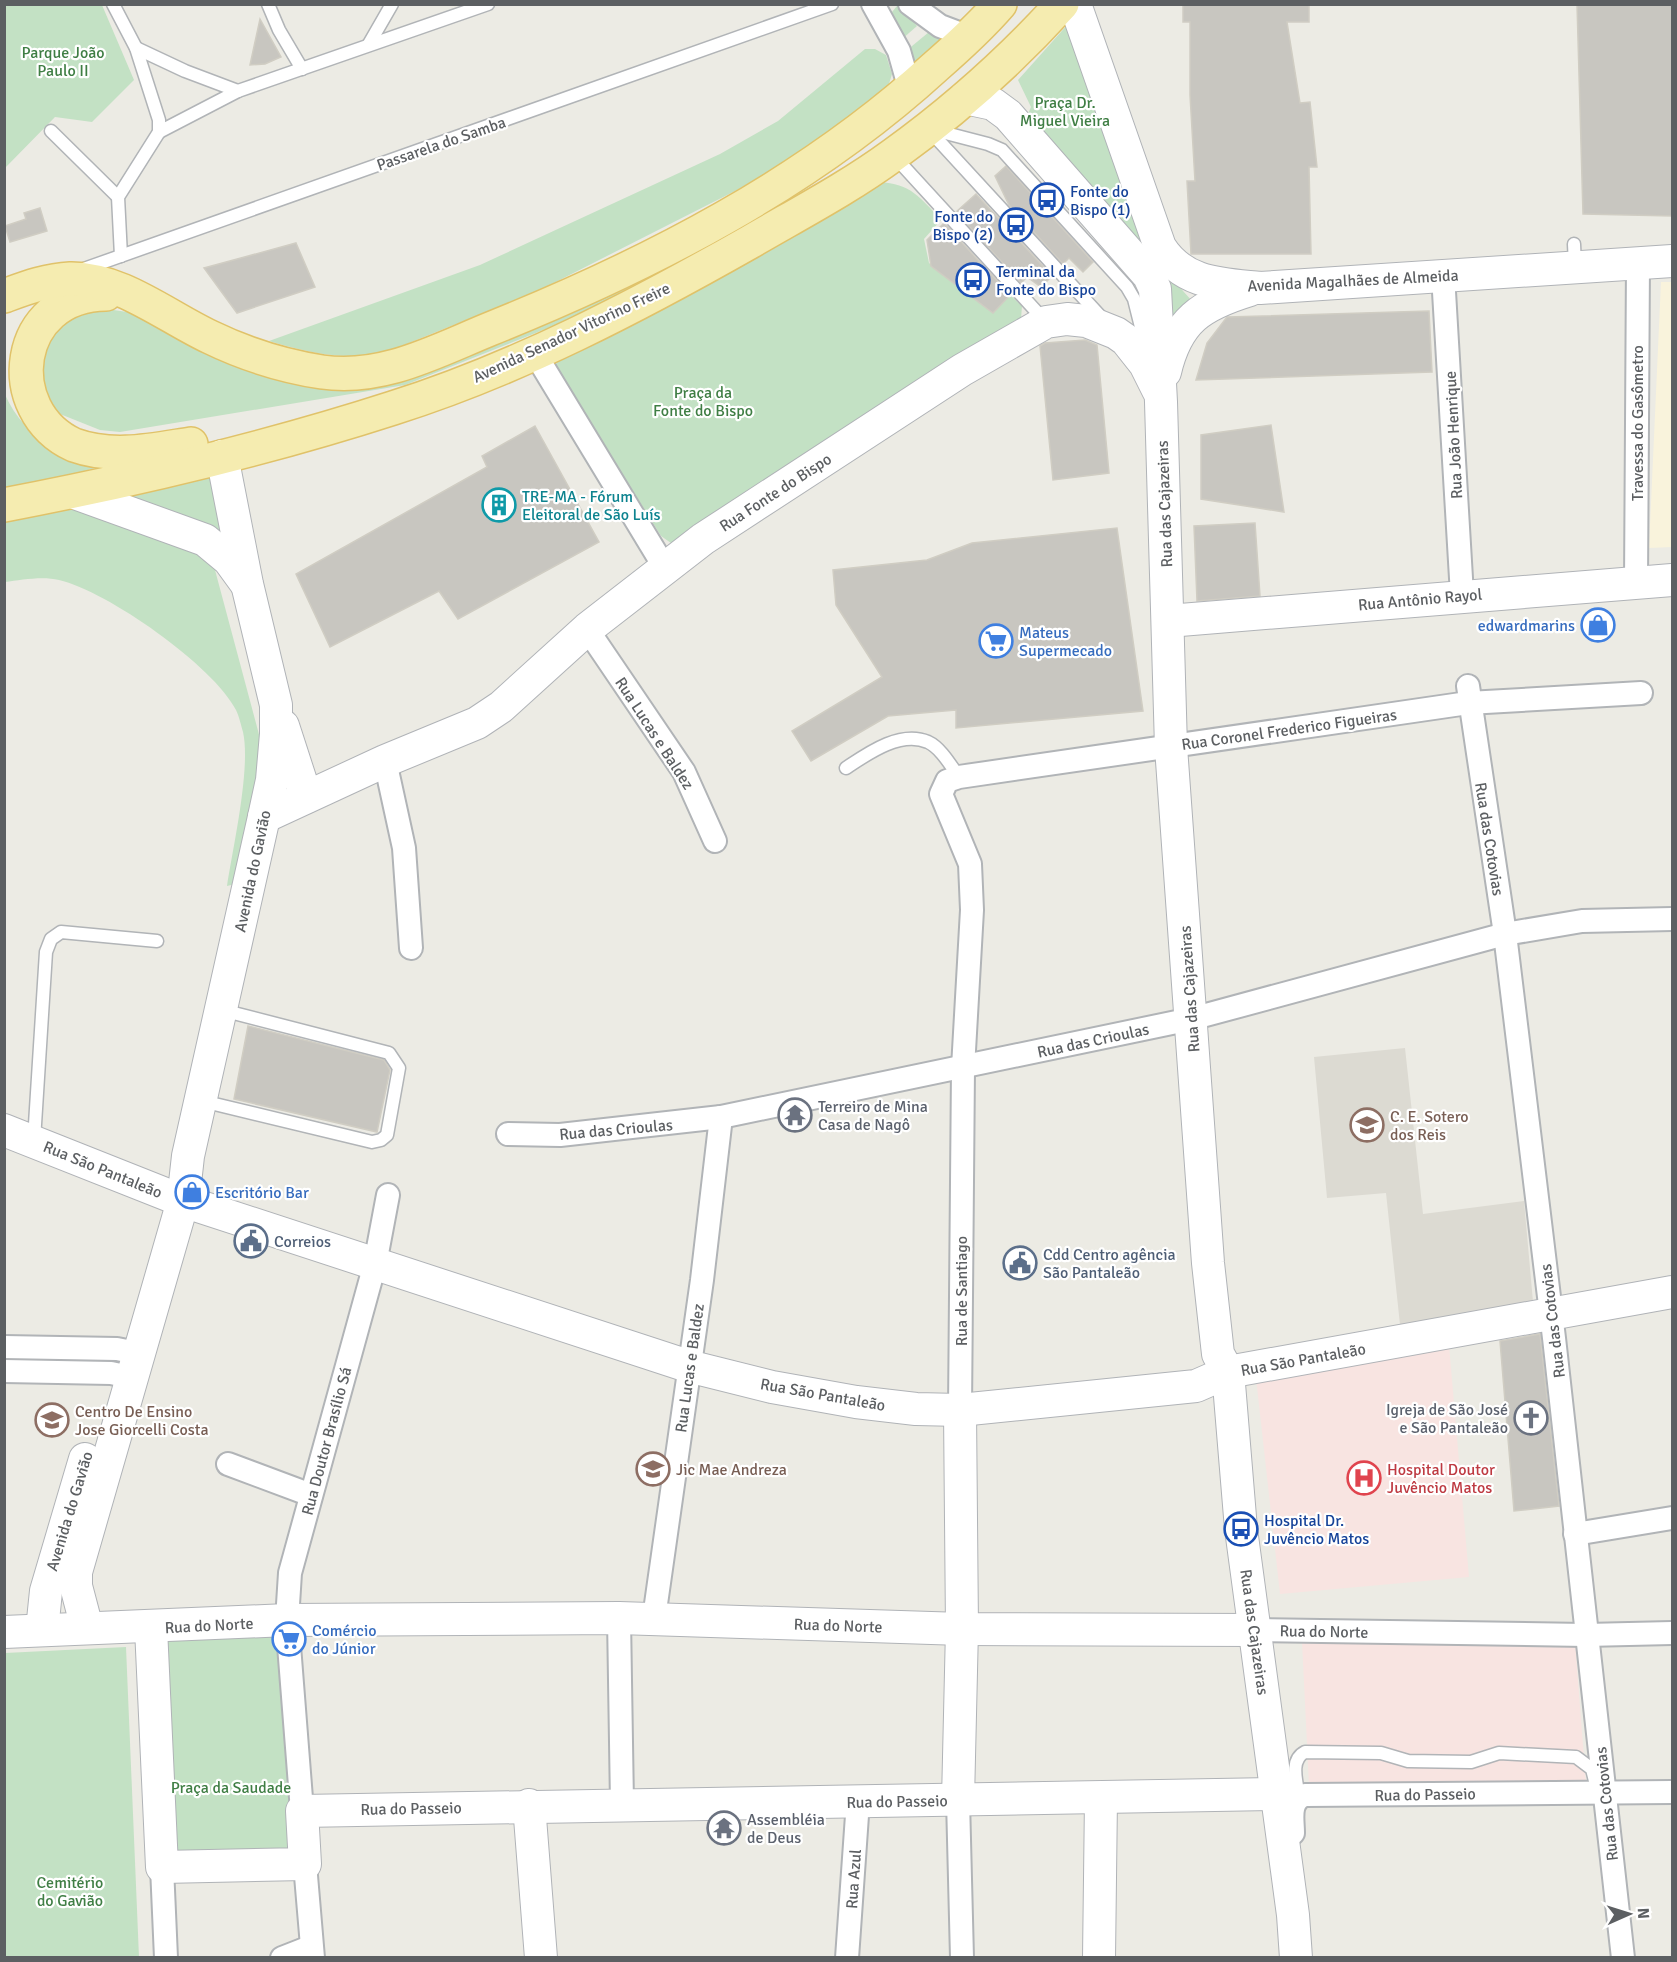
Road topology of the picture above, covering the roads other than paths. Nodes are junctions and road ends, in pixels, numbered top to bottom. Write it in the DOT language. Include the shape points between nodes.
graph roads {
  1 [pos="113,4"];
  2 [pos="268,4"];
  3 [pos="392,4"];
  4 [pos="488,4"];
  5 [pos="832,4"];
  6 [pos="873,4"];
  7 [pos="910,4"];
  8 [pos="1000,4"];
  9 [pos="1062,4"];
  10 [pos="1075,4"];
  11 [pos="969,37"];
  12 [pos="369,44"];
  13 [pos="136,48"];
  14 [pos="302,69"];
  15 [pos="910,90"];
  16 [pos="238,91"];
  17 [pos="965,98"];
  18 [pos="927,128"];
  19 [pos="51,131"];
  20 [pos="159,132"];
  21 [pos="893,155"];
  22 [pos="118,197"];
  23 [pos="121,256"];
  24 [pos="1672,261"];
  25 [pos="1638,262"];
  26 [pos="1443,275"];
  27 [pos="50,282"];
  28 [pos="1260,288"];
  29 [pos="4,296"];
  30 [pos="151,306"];
  31 [pos="1046,322"];
  32 [pos="1116,333"];
  33 [pos="534,352"];
  34 [pos="1160,399"];
  35 [pos="356,418"];
  36 [pos="222,456"];
  37 [pos="72,492"];
  38 [pos="4,505"];
  39 [pos="665,568"];
  40 [pos="1672,580"];
  41 [pos="1636,583"];
  42 [pos="247,584"];
  43 [pos="1462,595"];
  44 [pos="1168,621"];
  45 [pos="587,630"];
  46 [pos="1641,693"];
  47 [pos="1468,694"];
  48 [pos="276,705"];
  49 [pos="1171,747"];
  50 [pos="385,761"];
  51 [pos="846,768"];
  52 [pos="950,782"];
  53 [pos="306,797"];
  54 [pos="264,817"];
  55 [pos="714,841"];
  56 [pos="1672,919"];
  57 [pos="1505,934"];
  58 [pos="157,941"];
  59 [pos="411,948"];
  60 [pos="222,1010"];
  61 [pos="1191,1018"];
  62 [pos="963,1068"];
  63 [pos="201,1100"];
  64 [pos="721,1117"];
  65 [pos="4,1130"];
  66 [pos="508,1134"];
  67 [pos="34,1141"];
  68 [pos="388,1195"];
  69 [pos="174,1197"];
  70 [pos="375,1264"];
  71 [pos="1672,1292"];
  72 [pos="1551,1314"];
  73 [pos="4,1347"];
  74 [pos="124,1363"];
  75 [pos="688,1366"];
  76 [pos="4,1371"];
  77 [pos="1228,1372"];
  78 [pos="960,1410"];
  79 [pos="228,1464"];
  80 [pos="311,1494"];
  81 [pos="1672,1518"];
  82 [pos="1575,1534"];
  83 [pos="73,1538"];
  84 [pos="619,1618"];
  85 [pos="654,1618"];
  86 [pos="287,1620"];
  87 [pos="87,1628"];
  88 [pos="151,1628"];
  89 [pos="962,1629"];
  90 [pos="42,1630"];
  91 [pos="1255,1630"];
  92 [pos="4,1632"];
  93 [pos="1672,1633"];
  94 [pos="1586,1635"];
  95 [pos="1601,1792"];
  96 [pos="1672,1792"];
  97 [pos="1288,1795"];
  98 [pos="1101,1798"];
  99 [pos="958,1800"];
  100 [pos="858,1801"];
  101 [pos="622,1804"];
  102 [pos="529,1805"];
  103 [pos="302,1811"];
  104 [pos="305,1864"];
  105 [pos="162,1867"];
  106 [pos="312,1952"];
  107 [pos="166,1958"];
  108 [pos="282,1958"];
  109 [pos="542,1958"];
  110 [pos="847,1958"];
  111 [pos="962,1958"];
  112 [pos="1099,1958"];
  113 [pos="1296,1958"];
  114 [pos="1623,1958"];
  1 -- 13 [label="lane"];
  2 -- 14 [label="lane"];
  3 -- 12 [label="lane"];
  4 -- 12 [label="lane"];
  5 -- 23 [label="lane, Passarela do Samba"];
  6 -- 15 [label="street" via="899,51"];
  7 -- 11 [label="street" via="940,26"];
  8 -- 11 [label="main road, Avenida Senador Vitorino Freire"];
  9 -- 17 [label="main road, Avenida Senador Vitorino Freire" via="1025,45"];
  10 -- 28 [label="street, Avenida Magalhães de Almeida" via="1166,256 1194,278"];
  11 -- 15 [label="main road, Avenida Senador Vitorino Freire"];
  12 -- 14 [label="lane"];
  13 -- 16 [label="lane"];
  13 -- 20 [label="lane" via="156,106"];
  14 -- 16 [label="lane"];
  15 -- 30 [label="main road, Avenida Senador Vitorino Freire" via="809,167 718,221 590,287 387,369 346,375 281,364 227,345"];
  16 -- 20 [label="lane"];
  17 -- 18 [label="main road, Avenida Senador Vitorino Freire"];
  17 -- 34 [label="street, Rua das Cajazeiras" via="993,104 1008,115 1149,276 1156,296"];
  18 -- 21 [label="main road, Avenida Senador Vitorino Freire"];
  18 -- 32 [label="lane"];
  18 -- 34 [label="lane" via="1002,150 1119,276 1134,299"];
  19 -- 22 [label="lane"];
  20 -- 22 [label="lane"];
  21 -- 31 [label="lane"];
  21 -- 33 [label="main road, Avenida Senador Vitorino Freire" via="829,197 685,278"];
  22 -- 23 [label="lane"];
  23 -- 27 [label="lane, Passarela do Samba"];
  24 -- 25 [label="street, Avenida Magalhães de Almeida"];
  25 -- 26 [label="street, Avenida Magalhães de Almeida" via="1575,255"];
  25 -- 41 [label="street, Travessa do Gasômetro"];
  26 -- 28 [label="street, Avenida Magalhães de Almeida"];
  26 -- 43 [label="street, Rua João Henrique"];
  27 -- 29 [label="main road, Avenida Senador Vitorino Freire"];
  27 -- 30 [label="main road, Avenida Senador Vitorino Freire" via="97,282"];
  28 -- 34 [label="street" via="1203,307 1186,324 1168,359"];
  30 -- 35 [label="main road" via="118,295 93,294 65,302 36,324 19,357 19,384 29,409 48,429 74,445 122,453"];
  31 -- 32 [label="street, Rua Fonte do Bispo" via="1086,321"];
  31 -- 39 [label="street, Rua Fonte do Bispo" via="952,376"];
  32 -- 34 [label="street, Rua Fonte do Bispo" via="1137,352"];
  33 -- 35 [label="main road, Avenida Senador Vitorino Freire" via="393,408"];
  33 -- 39 [label="street"];
  34 -- 44 [label="street, Rua das Cajazeiras"];
  35 -- 36 [label="main road, Avenida Senador Vitorino Freire"];
  36 -- 37 [label="main road, Avenida Senador Vitorino Freire"];
  36 -- 42 [label="street, Avenida do Gavião"];
  37 -- 38 [label="main road, Avenida Senador Vitorino Freire"];
  37 -- 42 [label="street, Avenida do Gavião" via="205,540 229,560"];
  39 -- 45 [label="street, Rua Fonte do Bispo"];
  40 -- 41 [label="street, Rua Antônio Rayol"];
  41 -- 43 [label="street, Rua Antônio Rayol"];
  42 -- 48 [label="street, Avenida do Gavião"];
  43 -- 44 [label="street, Rua Antônio Rayol"];
  44 -- 49 [label="street, Rua das Cajazeiras"];
  45 -- 50 [label="street, Rua Fonte do Bispo" via="493,713"];
  45 -- 55 [label="street, Rua Lucas e Baldez" via="684,772"];
  46 -- 47 [label="street, Rua Coronel Frederico Figueiras"];
  47 -- 49 [label="street, Rua Coronel Frederico Figueiras"];
  47 -- 57 [label="street, Rua das Cotovias"];
  48 -- 53 [label="street"];
  48 -- 54 [label="street, Avenida do Gavião" via="274,755"];
  49 -- 52 [label="street, Rua Coronel Frederico Figueiras"];
  49 -- 61 [label="street, Rua das Cajazeiras"];
  50 -- 53 [label="street, Rua Fonte do Bispo"];
  50 -- 59 [label="street" via="404,848"];
  51 -- 52 [label="lane" via="872,750 915,740 928,742"];
  52 -- 62 [label="street, Rua de Santiago" via="941,794 970,864 972,910"];
  53 -- 54 [label="street, Rua Fonte do Bispo"];
  54 -- 60 [label="street, Avenida do Gavião"];
  56 -- 57 [label="street, Rua das Crioulas" via="1582,921"];
  57 -- 61 [label="street, Rua das Crioulas"];
  57 -- 72 [label="street, Rua das Cotovias"];
  58 -- 67 [label="lane" via="61,932 51,939 46,952"];
  60 -- 63 [label="street, Avenida do Gavião"];
  60 -- 63 [label="lane" via="389,1053 399,1068 387,1135 372,1142"];
  61 -- 62 [label="street, Rua das Crioulas"];
  61 -- 77 [label="street, Rua das Cajazeiras" via="1209,1274 1218,1354"];
  62 -- 64 [label="street, Rua das Crioulas"];
  62 -- 78 [label="street, Rua de Santiago"];
  63 -- 69 [label="street, Avenida do Gavião"];
  64 -- 66 [label="street, Rua das Crioulas" via="560,1135"];
  64 -- 75 [label="street, Rua Lucas e Baldez"];
  65 -- 67 [label="street, Rua São Pantaleão"];
  67 -- 69 [label="street, Rua São Pantaleão"];
  68 -- 70 [label="street"];
  69 -- 70 [label="street, Rua São Pantaleão"];
  69 -- 74 [label="street, Avenida do Gavião"];
  70 -- 75 [label="street, Rua São Pantaleão"];
  70 -- 80 [label="street, Rua Doutor Brasílio Sá"];
  71 -- 72 [label="street, Rua São Pantaleão"];
  72 -- 77 [label="street, Rua São Pantaleão"];
  72 -- 82 [label="street, Rua das Cotovias"];
  73 -- 74 [label="street"];
  74 -- 76 [label="street"];
  74 -- 83 [label="street, Avenida do Gavião"];
  75 -- 78 [label="street, Rua São Pantaleão" via="856,1402"];
  75 -- 85 [label="street, Rua Lucas e Baldez"];
  77 -- 78 [label="street, Rua São Pantaleão" via="1196,1386"];
  77 -- 91 [label="street, Rua das Cajazeiras" via="1241,1529"];
  78 -- 89 [label="street, Rua de Santiago"];
  79 -- 80 [label="street"];
  80 -- 86 [label="street, Rua Doutor Brasílio Sá" via="290,1573"];
  81 -- 82 [label="street"];
  82 -- 94 [label="street, Rua das Cotovias"];
  83 -- 87 [label="street, Avenida do Gavião" via="76,1586"];
  83 -- 90 [label="street, Avenida do Gavião" via="46,1591"];
  84 -- 85 [label="street, Rua do Norte"];
  84 -- 86 [label="street, Rua do Norte"];
  84 -- 101 [label="street"];
  85 -- 89 [label="street, Rua do Norte"];
  86 -- 88 [label="street, Rua do Norte"];
  86 -- 103 [label="street, Rua Doutor Brasílio Sá"];
  87 -- 88 [label="street, Rua do Norte"];
  87 -- 90 [label="street, Rua do Norte"];
  88 -- 105 [label="street"];
  89 -- 91 [label="street, Rua do Norte"];
  89 -- 99 [label="street, Rua de Santiago"];
  90 -- 92 [label="street, Rua do Norte"];
  91 -- 94 [label="street, Rua do Norte"];
  91 -- 97 [label="street, Rua das Cajazeiras"];
  93 -- 94 [label="street, Rua do Norte"];
  94 -- 95 [label="street, Rua das Cotovias"];
  95 -- 96 [label="street, Rua do Passeio"];
  95 -- 97 [label="street, Rua do Passeio"];
  95 -- 97 [label="lane" via="1592,1769 1576,1757 1499,1753 1471,1762 1408,1761 1380,1753 1305,1752 1297,1759"];
  95 -- 114 [label="street, Rua das Cotovias"];
  97 -- 98 [label="street, Rua do Passeio"];
  97 -- 113 [label="street, Rua das Cajazeiras"];
  98 -- 99 [label="street, Rua do Passeio"];
  98 -- 112 [label="street"];
  99 -- 100 [label="street, Rua do Passeio"];
  99 -- 111 [label="street"];
  100 -- 101 [label="street, Rua do Passeio"];
  100 -- 110 [label="street, Rua Azul"];
  101 -- 102 [label="street, Rua do Passeio"];
  102 -- 103 [label="street, Rua do Passeio"];
  102 -- 109 [label="street"];
  103 -- 104 [label="street"];
  104 -- 105 [label="street"];
  104 -- 106 [label="street"];
  105 -- 107 [label="street"];
  106 -- 108 [label="street"];
}
